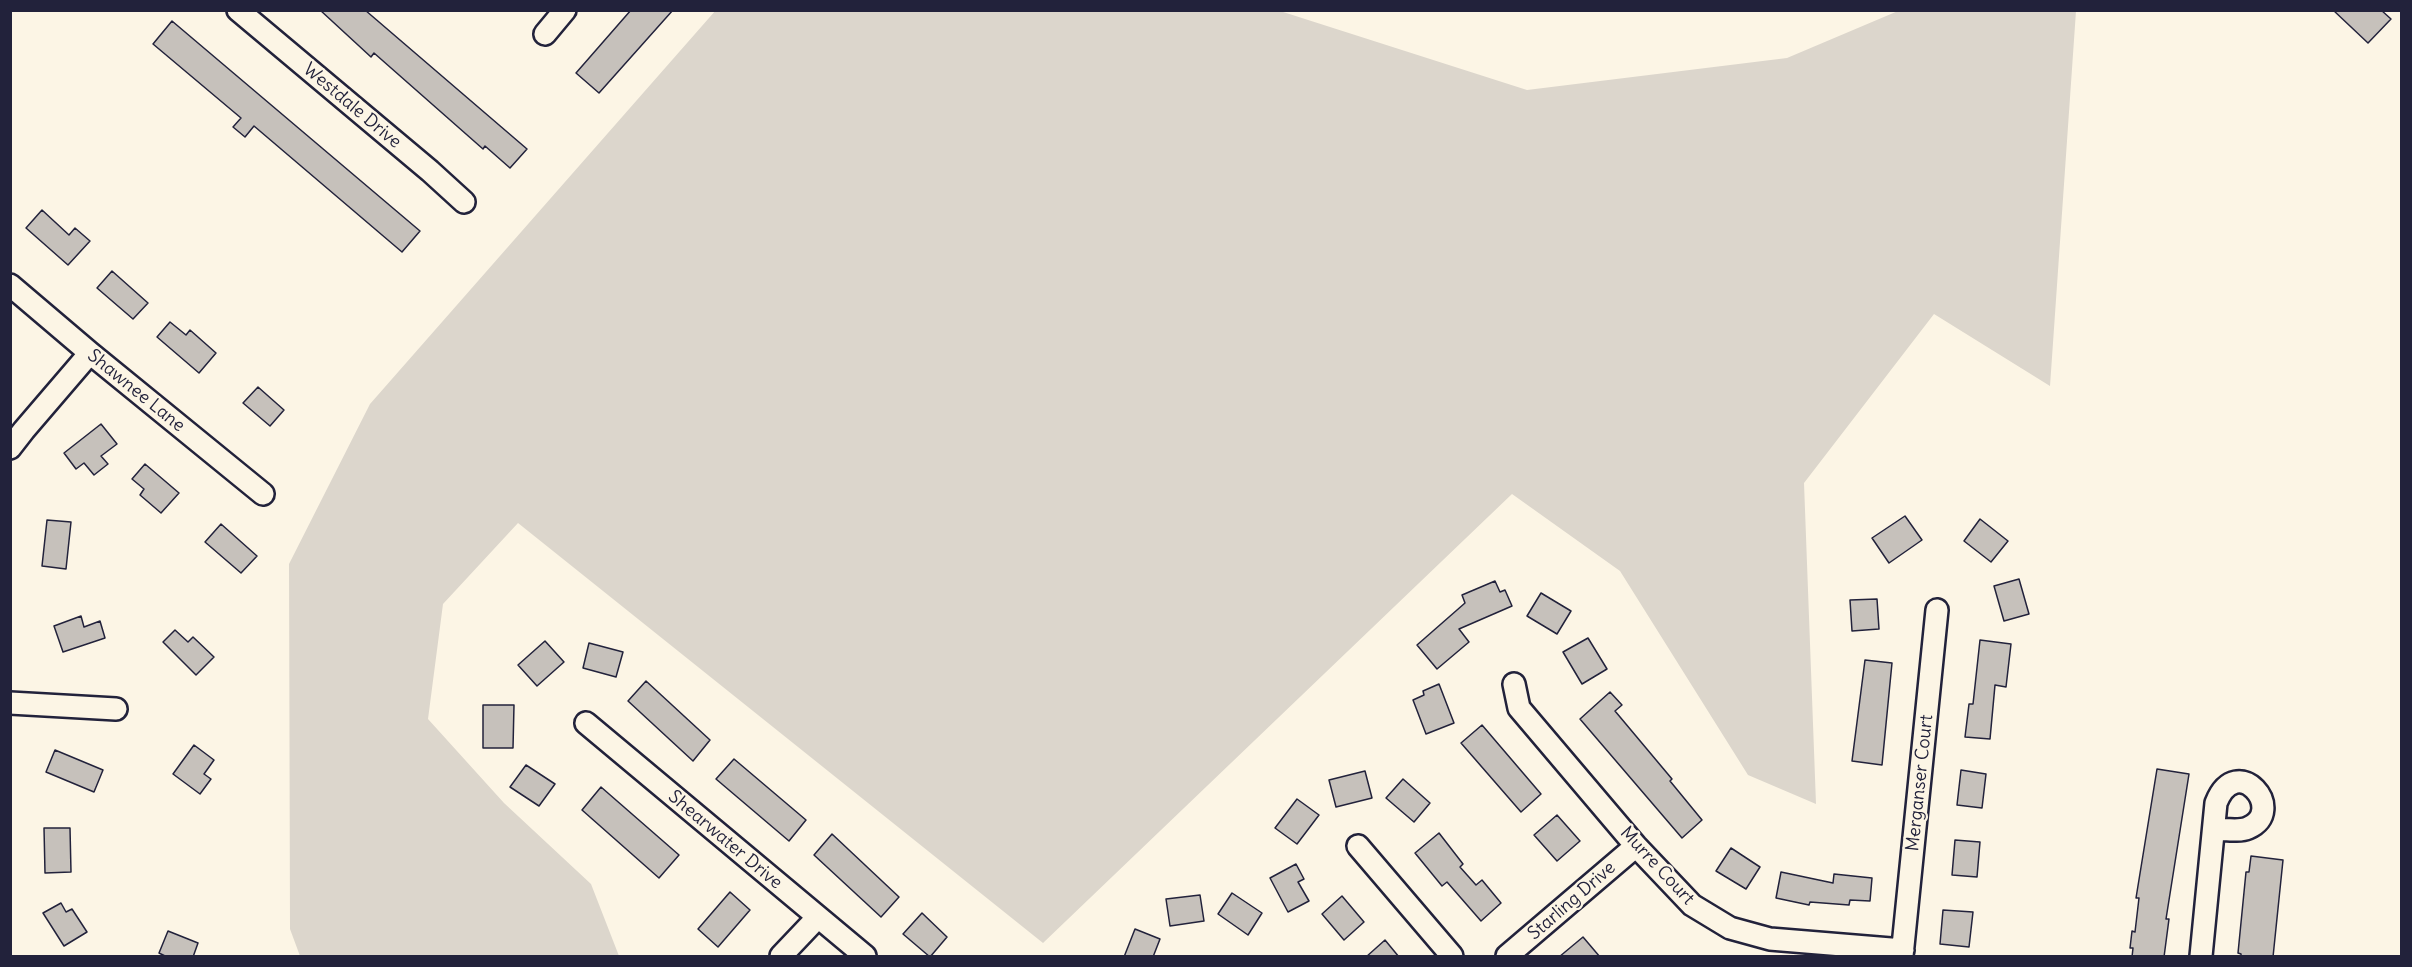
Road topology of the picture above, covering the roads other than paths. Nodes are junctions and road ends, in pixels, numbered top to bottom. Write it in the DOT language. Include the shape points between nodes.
graph roads {
  1 [pos="238,10"];
  2 [pos="565,10"];
  3 [pos="545,34"];
  4 [pos="464,202"];
  5 [pos="10,285"];
  6 [pos="90,353"];
  7 [pos="10,448"];
  8 [pos="263,495"];
  9 [pos="1937,610"];
  10 [pos="1514,684"];
  11 [pos="10,703"];
  12 [pos="116,708"];
  13 [pos="586,723"];
  14 [pos="2215,829"];
  15 [pos="1358,846"];
  16 [pos="1636,846"];
  17 [pos="818,917"];
  18 [pos="1902,953"];
  19 [pos="782,957"];
  20 [pos="865,957"];
  21 [pos="1452,957"];
  22 [pos="1507,957"];
  23 [pos="2201,957"];
  1 -- 4 [label="street, Westdale Drive"];
  2 -- 3 [label="street"];
  5 -- 6 [label="street, Shawnee Lane"];
  6 -- 7 [label="street"];
  6 -- 8 [label="street, Shawnee Lane"];
  9 -- 18 [label="street, Merganser Court"];
  10 -- 16 [label="street, Murre Court" via="1519,708"];
  11 -- 12 [label="street"];
  13 -- 17 [label="street, Shearwater Drive"];
  14 -- 23 [label="street"];
  15 -- 21 [label="street"];
  16 -- 18 [label="street, Murre Court" via="1692,905 1730,928 1770,939"];
  16 -- 22 [label="street, Starling Drive"];
  17 -- 19 [label="street"];
  17 -- 20 [label="street, Shearwater Drive"];
}
